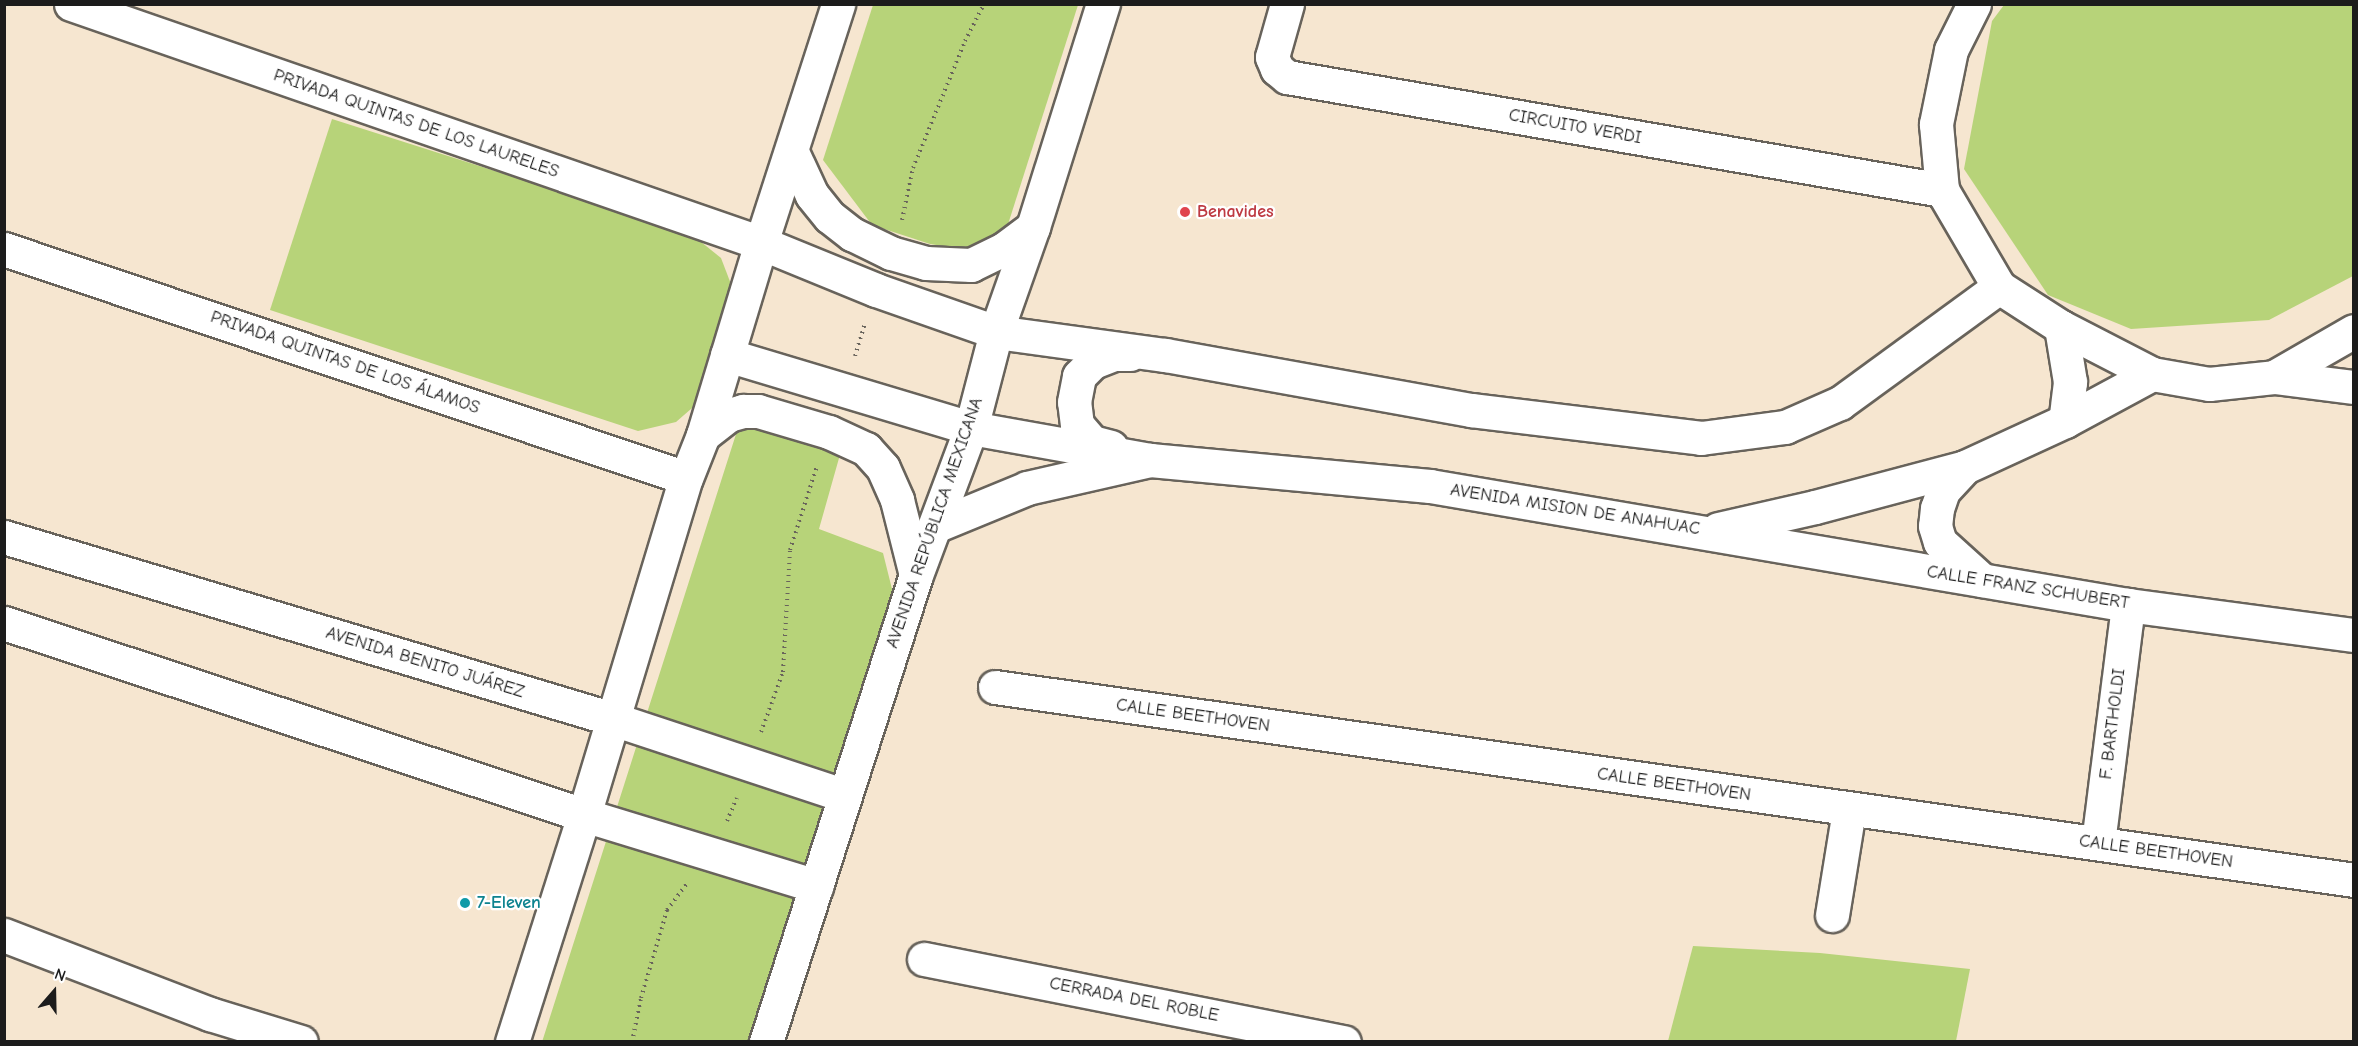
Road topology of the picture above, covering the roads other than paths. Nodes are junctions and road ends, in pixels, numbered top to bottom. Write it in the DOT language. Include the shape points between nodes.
graph roads {
  1 [pos="71,4"];
  2 [pos="838,4"];
  3 [pos="1104,4"];
  4 [pos="1287,4"];
  5 [pos="1974,4"];
  6 [pos="792,152"];
  7 [pos="1942,190"];
  8 [pos="1033,227"];
  9 [pos="761,243"];
  10 [pos="4,249"];
  11 [pos="1999,287"];
  12 [pos="2061,327"];
  13 [pos="2354,331"];
  14 [pos="996,332"];
  15 [pos="727,355"];
  16 [pos="1165,355"];
  17 [pos="2152,374"];
  18 [pos="2274,377"];
  19 [pos="2354,387"];
  20 [pos="2066,421"];
  21 [pos="971,428"];
  22 [pos="704,435"];
  23 [pos="1150,459"];
  24 [pos="1965,467"];
  25 [pos="686,478"];
  26 [pos="935,526"];
  27 [pos="1705,532"];
  28 [pos="4,537"];
  29 [pos="916,575"];
  30 [pos="1983,581"];
  31 [pos="2128,605"];
  32 [pos="4,623"];
  33 [pos="2354,635"];
  34 [pos="995,687"];
  35 [pos="613,719"];
  36 [pos="843,795"];
  37 [pos="1849,810"];
  38 [pos="584,815"];
  39 [pos="2098,843"];
  40 [pos="2354,880"];
  41 [pos="816,886"];
  42 [pos="1832,915"];
  43 [pos="4,935"];
  44 [pos="924,959"];
  45 [pos="302,1041"];
  46 [pos="512,1041"];
  47 [pos="766,1041"];
  48 [pos="1344,1041"];
  1 -- 9 [label="street, PRIVADA QUINTAS DE LOS LAURELES"];
  2 -- 6 [label="street"];
  3 -- 8 [label="street, AVENIDA REPÚBLICA MEXICANA"];
  4 -- 7 [label="street, CIRCUITO VERDI" via="1272,57 1277,69 1287,77"];
  5 -- 7 [label="street" via="1951,50 1936,124"];
  6 -- 8 [label="street" via="812,195 830,217 852,234 891,253 926,263 971,265 1004,249"];
  6 -- 9 [label="street"];
  7 -- 11 [label="street"];
  8 -- 14 [label="street, AVENIDA REPÚBLICA MEXICANA"];
  9 -- 14 [label="street, AVENIDA MISION DE ANAHUAC" via="876,290"];
  9 -- 15 [label="street"];
  10 -- 25 [label="street, PRIVADA QUINTAS DE LOS ÁLAMOS"];
  11 -- 12 [label="street"];
  11 -- 16 [label="street, AVENIDA MISION DE ANAHUAC" via="1840,404 1785,427 1701,438 1471,410"];
  12 -- 17 [label="street"];
  12 -- 20 [label="street" via="2070,382"];
  13 -- 18 [label="street"];
  14 -- 16 [label="street, AVENIDA MISION DE ANAHUAC"];
  14 -- 21 [label="street, AVENIDA REPÚBLICA MEXICANA"];
  15 -- 21 [label="street, AVENIDA MISION DE ANAHUAC"];
  15 -- 22 [label="street"];
  16 -- 23 [label="street, AVENIDA MISION DE ANAHUAC" via="1114,354 1093,362 1079,376 1074,402 1077,425 1092,442"];
  17 -- 18 [label="street" via="2209,384"];
  17 -- 20 [label="street, AVENIDA MISION DE ANAHUAC"];
  18 -- 19 [label="street"];
  20 -- 24 [label="street, AVENIDA MISION DE ANAHUAC"];
  21 -- 23 [label="street, AVENIDA MISION DE ANAHUAC"];
  21 -- 26 [label="street, AVENIDA REPÚBLICA MEXICANA"];
  22 -- 25 [label="street"];
  22 -- 29 [label="street" via="729,415 758,411 828,432 866,449 883,468 897,500"];
  23 -- 26 [label="street" via="1027,488"];
  23 -- 27 [label="street, AVENIDA MISION DE ANAHUAC" via="1430,486"];
  24 -- 27 [label="street, AVENIDA MISION DE ANAHUAC"];
  24 -- 30 [label="street" via="1943,491 1935,525 1940,542"];
  25 -- 35 [label="street"];
  26 -- 29 [label="street, AVENIDA REPÚBLICA MEXICANA"];
  27 -- 30 [label="street, CALLE FRANZ SCHUBERT"];
  28 -- 35 [label="street, AVENIDA BENITO JUÁREZ"];
  29 -- 36 [label="street, AVENIDA REPÚBLICA MEXICANA"];
  30 -- 31 [label="street, CALLE FRANZ SCHUBERT"];
  31 -- 33 [label="street, CALLE FRANZ SCHUBERT"];
  31 -- 39 [label="street, F. BARTHOLDI"];
  32 -- 38 [label="street"];
  34 -- 37 [label="street, CALLE BEETHOVEN"];
  35 -- 36 [label="street, AVENIDA BENITO JUÁREZ"];
  35 -- 38 [label="street"];
  36 -- 41 [label="street, AVENIDA REPÚBLICA MEXICANA"];
  37 -- 39 [label="street, CALLE BEETHOVEN"];
  37 -- 42 [label="street"];
  38 -- 41 [label="street"];
  38 -- 46 [label="street"];
  39 -- 40 [label="street, CALLE BEETHOVEN"];
  41 -- 47 [label="street, AVENIDA REPÚBLICA MEXICANA"];
  43 -- 45 [label="street" via="210,1014"];
  44 -- 48 [label="street, CERRADA DEL ROBLE"];
}
